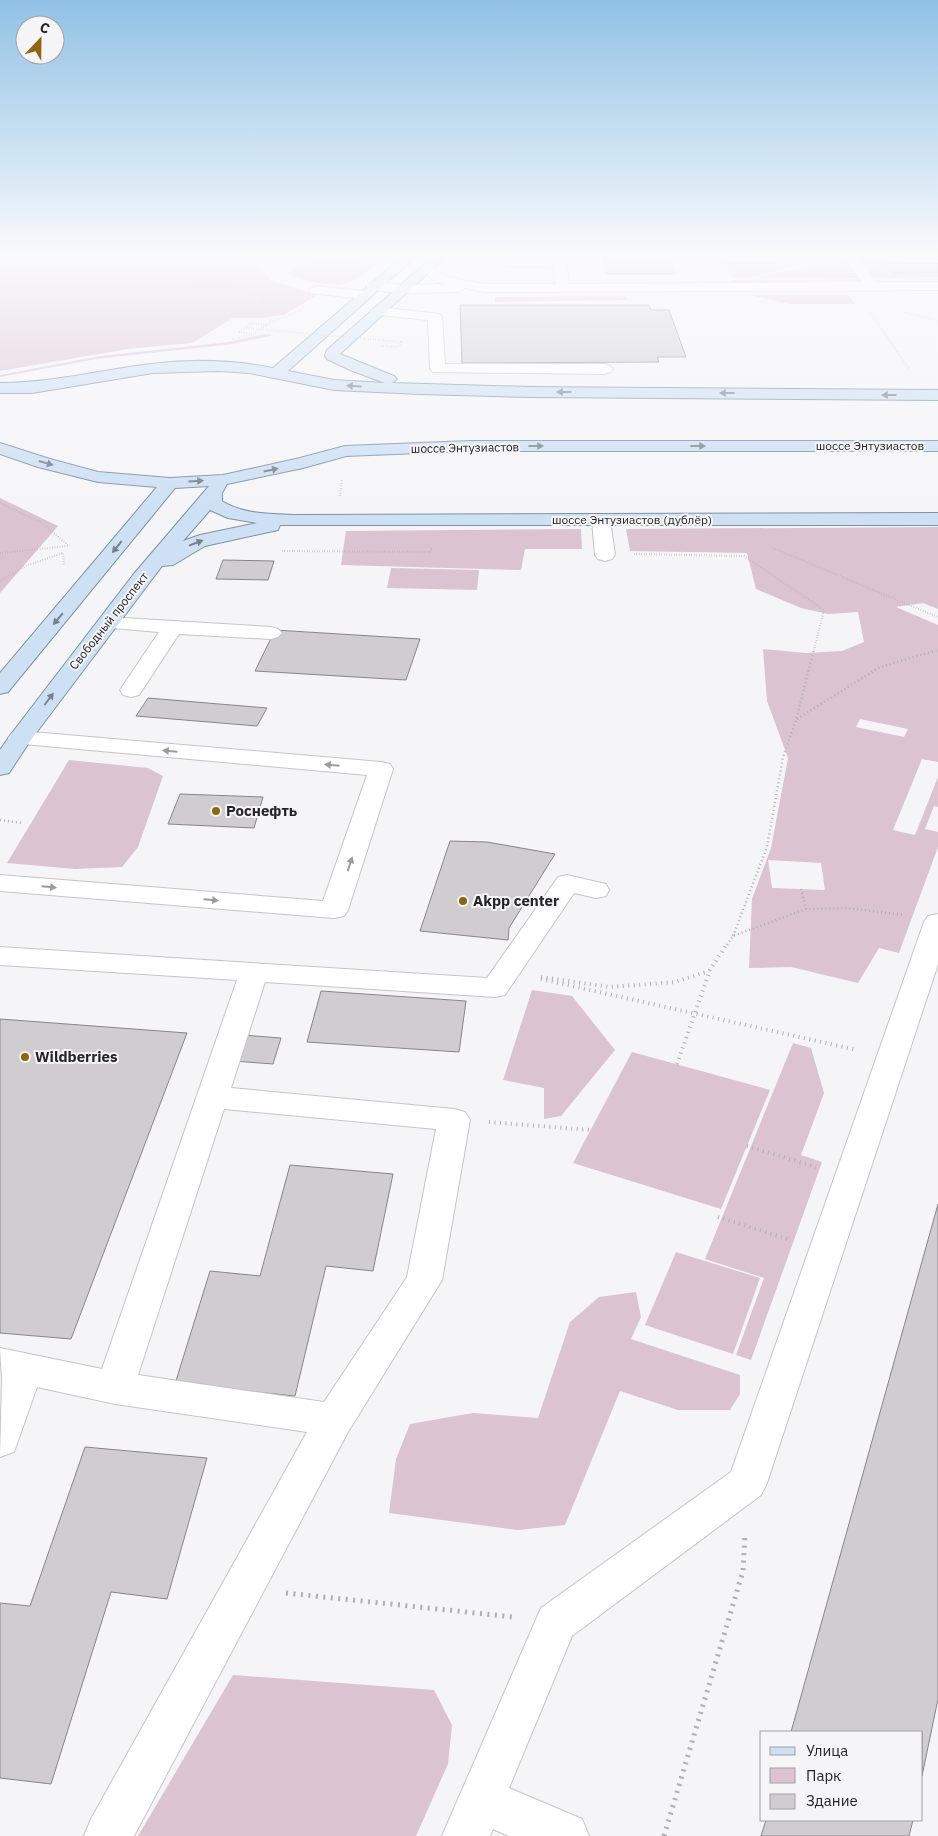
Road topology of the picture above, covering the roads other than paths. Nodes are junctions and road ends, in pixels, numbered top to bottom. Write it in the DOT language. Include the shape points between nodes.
graph roads {
  1 [pos="315,338"];
  2 [pos="346,338"];
  3 [pos="436,338"];
  4 [pos="605,369"];
  5 [pos="277,372"];
  6 [pos="0,388"];
  7 [pos="438,390"];
  8 [pos="938,395"];
  9 [pos="938,446"];
  10 [pos="0,448"];
  11 [pos="170,483"];
  12 [pos="218,487"];
  13 [pos="938,519"];
  14 [pos="601,520"];
  15 [pos="326,521"];
  16 [pos="605,554"];
  17 [pos="140,579"];
  18 [pos="107,623"];
  19 [pos="173,627"];
  20 [pos="270,634"];
  21 [pos="0,687"];
  22 [pos="131,690"];
  23 [pos="20,738"];
  24 [pos="0,768"];
  25 [pos="0,883"];
  26 [pos="596,890"];
  27 [pos="924,919"];
  28 [pos="0,956"];
  29 [pos="254,973"];
  30 [pos="213,1097"];
  31 [pos="12,1365"];
  32 [pos="115,1388"];
  33 [pos="334,1420"];
  34 [pos="0,1440"];
  35 [pos="473,1818"];
  36 [pos="108,1836"];
  37 [pos="565,1836"];
  1 -- 5 [label="main road"];
  2 -- 7 [label="main road" via="332,356 372,374"];
  3 -- 4 [label="street" via="438,369"];
  5 -- 6 [label="main road" via="189,365 32,388"];
  7 -- 5 [label="main road, one-way" via="334,385"];
  8 -- 7 [label="main road, one-way"];
  12 -- 9 [label="main road, шоссе Энтузиастов, one-way" via="345,451 470,446"];
  10 -- 11 [label="main road, шоссе Энтузиастов, one-way" via="98,477"];
  11 -- 12 [label="main road, шоссе Энтузиастов, one-way"];
  11 -- 21 [label="main road, one-way"];
  12 -- 15 [label="main road, шоссе Энтузиастов (дублёр)" via="212,503 218,508 265,518"];
  12 -- 17 [label="main road, Свободный проспект"];
  13 -- 14 [label="main road, шоссе Энтузиастов (дублёр)"];
  14 -- 15 [label="main road, шоссе Энтузиастов (дублёр)"];
  14 -- 16 [label="street"];
  17 -- 15 [label="main road, шоссе Энтузиастов (дублёр), one-way" via="200,541 253,528"];
  17 -- 18 [label="main road, Свободный проспект"];
  18 -- 19 [label="street"];
  23 -- 18 [label="main road, Свободный проспект, one-way"];
  19 -- 20 [label="street"];
  19 -- 22 [label="street"];
  23 -- 24 [label="main road, Свободный проспект"];
  25 -- 23 [label="street, one-way" via="334,910 381,769"];
  26 -- 29 [label="street" via="567,883 495,988"];
  27 -- 35 [label="street" via="892,1058 746,1483 556,1622"];
  28 -- 29 [label="street"];
  29 -- 30 [label="street"];
  30 -- 32 [label="street"];
  30 -- 33 [label="street" via="454,1120 424,1280"];
  31 -- 32 [label="street"];
  31 -- 34 [label="street"];
  32 -- 33 [label="street"];
  33 -- 36 [label="street"];
  35 -- 37 [label="street"];
}
